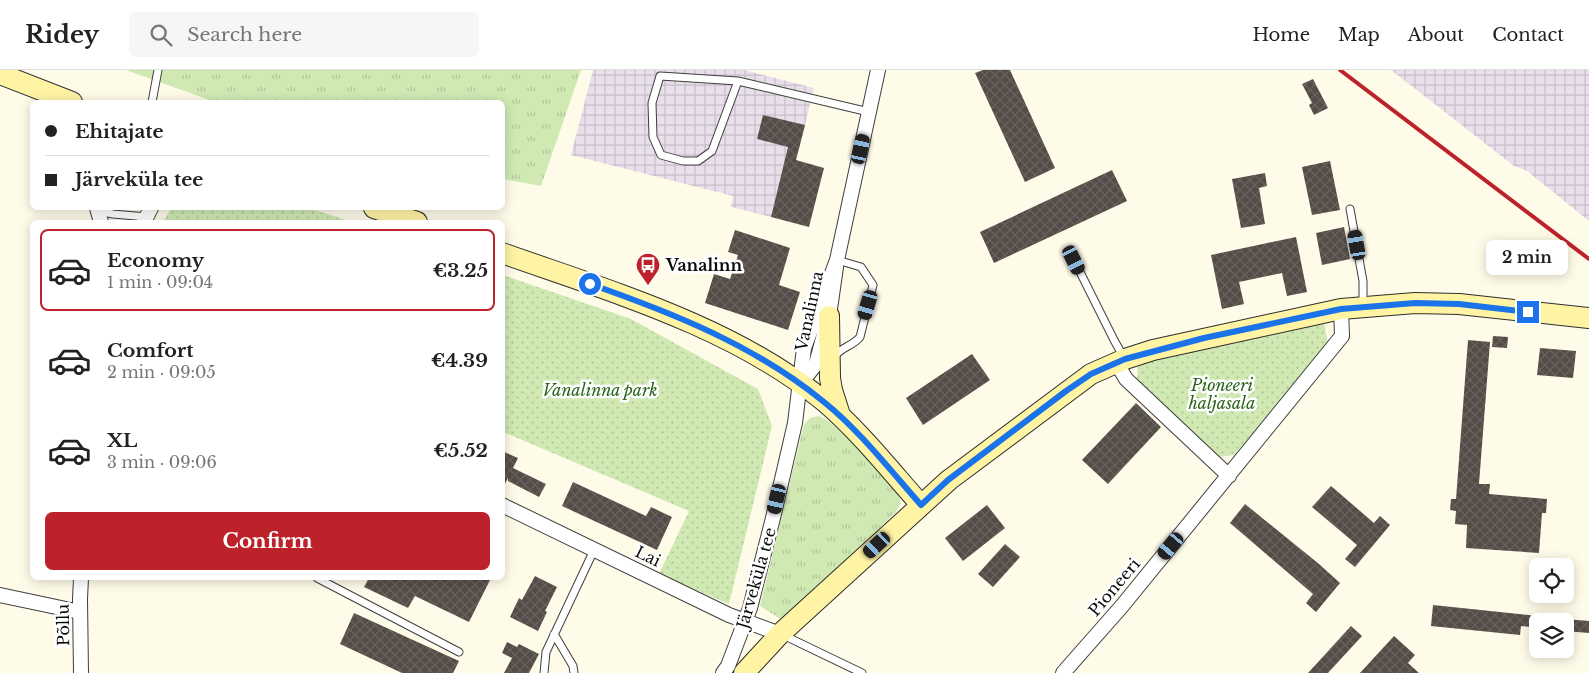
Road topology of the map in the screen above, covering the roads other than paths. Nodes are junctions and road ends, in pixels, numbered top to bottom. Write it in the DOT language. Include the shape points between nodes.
graph roads {
  1 [pos="158,70"];
  2 [pos="878,70"];
  3 [pos="0,74"];
  4 [pos="738,81"];
  5 [pos="67,100"];
  6 [pos="152,100"];
  7 [pos="870,112"];
  8 [pos="1350,209"];
  9 [pos="380,210"];
  10 [pos="99,214"];
  11 [pos="147,216"];
  12 [pos="412,220"];
  13 [pos="505,254"];
  14 [pos="837,260"];
  15 [pos="1074,260"];
  16 [pos="1364,307"];
  17 [pos="1341,309"];
  18 [pos="829,316"];
  19 [pos="1589,318"];
  20 [pos="1120,360"];
  21 [pos="830,363"];
  22 [pos="800,383"];
  23 [pos="840,417"];
  24 [pos="1229,476"];
  25 [pos="921,505"];
  26 [pos="505,506"];
  27 [pos="594,550"];
  28 [pos="81,580"];
  29 [pos="321,580"];
  30 [pos="0,595"];
  31 [pos="80,612"];
  32 [pos="746,620"];
  33 [pos="554,634"];
  34 [pos="780,634"];
  35 [pos="459,652"];
  36 [pos="81,673"];
  37 [pos="544,673"];
  38 [pos="574,673"];
  39 [pos="723,673"];
  40 [pos="744,673"];
  41 [pos="862,673"];
  42 [pos="1063,673"];
  1 -- 6 [label="lane"];
  2 -- 7 [label="street, Vanalinna"];
  3 -- 5 [label="main road"];
  4 -- 4 [label="lane" via="712,151 698,161 661,155 653,137 652,103 660,76"];
  4 -- 7 [label="lane"];
  7 -- 14 [label="street, Vanalinna"];
  8 -- 16 [label="lane" via="1363,281"];
  9 -- 12 [label="main road"];
  10 -- 11 [label="lane"];
  13 -- 22 [label="main road" via="689,322 727,340"];
  14 -- 18 [label="street, Vanalinna"];
  14 -- 21 [label="lane" via="861,267 873,285 858,340 840,350"];
  14 -- 22 [label="street, Vanalinna" via="804,348"];
  15 -- 20 [label="lane" via="1114,340"];
  16 -- 17 [label="main road, Järveküla tee"];
  16 -- 19 [label="main road, Järveküla tee" via="1459,304"];
  17 -- 20 [label="main road, Järveküla tee" via="1204,338"];
  17 -- 24 [label="street, Pioneeri" via="1342,336"];
  18 -- 21 [label="main road"];
  18 -- 22 [label="street, Vanalinna" via="816,364"];
  20 -- 24 [label="street" via="1126,379"];
  20 -- 25 [label="main road, Järveküla tee" via="1066,391 948,480"];
  21 -- 23 [label="main road" via="832,390"];
  22 -- 23 [label="main road"];
  22 -- 32 [label="street, Järveküla tee" via="795,423"];
  23 -- 25 [label="main road"];
  24 -- 42 [label="street, Pioneeri"];
  25 -- 34 [label="main road, Järveküla tee"];
  26 -- 27 [label="street, Lai"];
  27 -- 32 [label="street, Lai"];
  27 -- 33 [label="lane"];
  28 -- 31 [label="street, Põllu"];
  29 -- 35 [label="lane"];
  30 -- 31 [label="street"];
  31 -- 36 [label="street, Põllu"];
  32 -- 34 [label="street, Lai"];
  32 -- 39 [label="street, Järveküla tee"];
  33 -- 37 [label="lane" via="546,652"];
  33 -- 38 [label="lane" via="574,666"];
  34 -- 40 [label="main road, Järveküla tee"];
  34 -- 41 [label="lane"];
}
